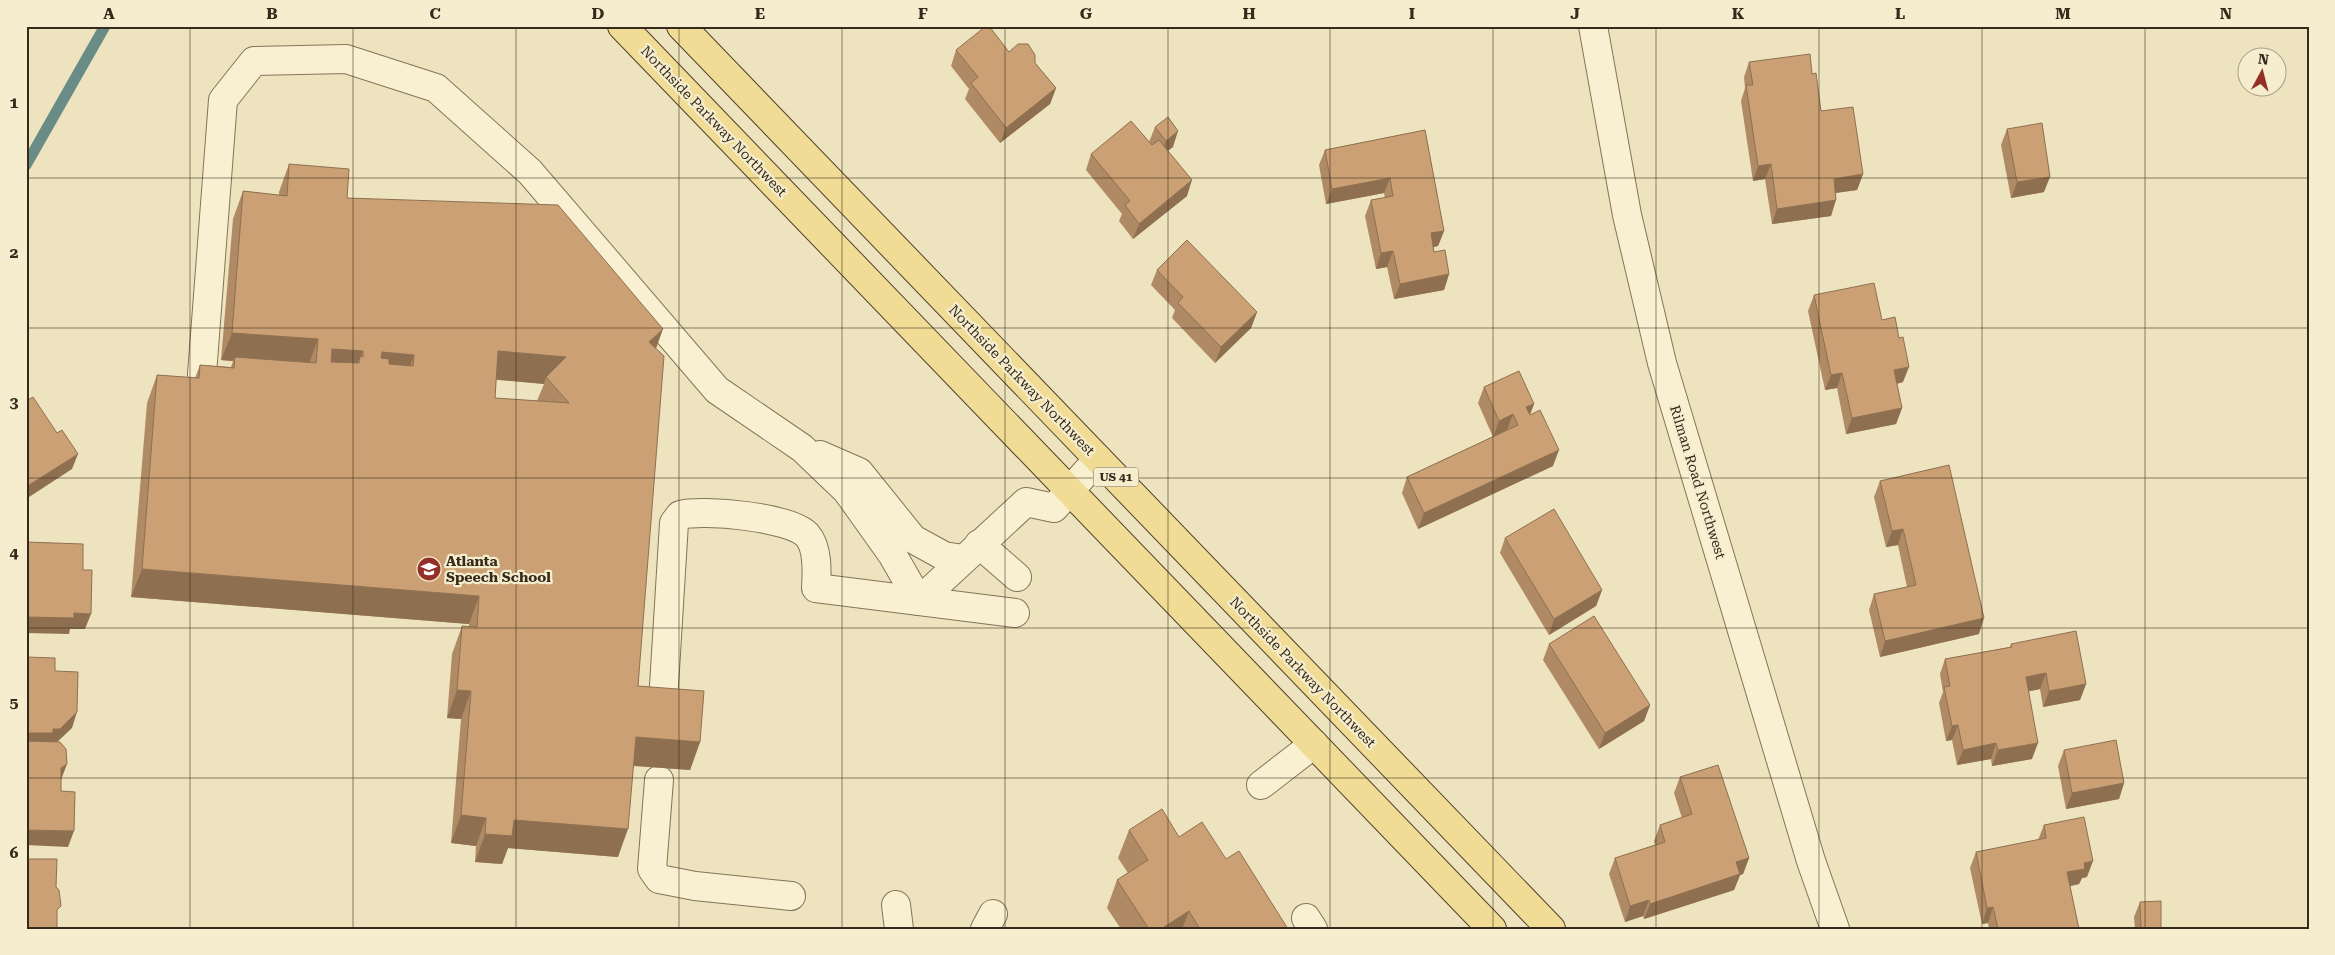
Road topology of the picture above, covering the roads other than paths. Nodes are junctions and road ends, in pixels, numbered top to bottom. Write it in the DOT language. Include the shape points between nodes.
graph roads {
  1 [pos="622,26"];
  2 [pos="680,26"];
  3 [pos="1592,26"];
  4 [pos="202,374"];
  5 [pos="802,448"];
  6 [pos="1098,459"];
  7 [pos="1062,499"];
  8 [pos="971,552"];
  9 [pos="1017,577"];
  10 [pos="919,601"];
  11 [pos="1015,613"];
  12 [pos="663,702"];
  13 [pos="1314,744"];
  14 [pos="659,780"];
  15 [pos="1262,785"];
  16 [pos="791,896"];
  17 [pos="1492,929"];
  18 [pos="1551,929"];
  19 [pos="1835,929"];
  1 -- 7 [label="main road, Northside Parkway Northwest / US 41"];
  2 -- 6 [label="main road, Northside Parkway Northwest / US 41"];
  3 -- 19 [label="street, Rilman Road Northwest" via="1627,215 1662,362"];
  4 -- 5 [label="street" via="224,100 254,61 346,59 436,88 530,172 717,390"];
  5 -- 8 [label="street" via="859,472 913,539 944,556"];
  5 -- 10 [label="street" via="847,491 892,554"];
  6 -- 7 [label="street"];
  6 -- 18 [label="main road, Northside Parkway Northwest / US 41"];
  7 -- 8 [label="street" via="1026,502"];
  7 -- 13 [label="main road, Northside Parkway Northwest / US 41"];
  8 -- 9 [label="street"];
  8 -- 10 [label="street"];
  10 -- 11 [label="street"];
  10 -- 12 [label="street" via="816,588 817,563 809,537 785,523 693,511 680,515 674,522"];
  13 -- 15 [label="street"];
  13 -- 17 [label="main road, Northside Parkway Northwest / US 41"];
  14 -- 16 [label="street" via="652,869 659,879"];
}
